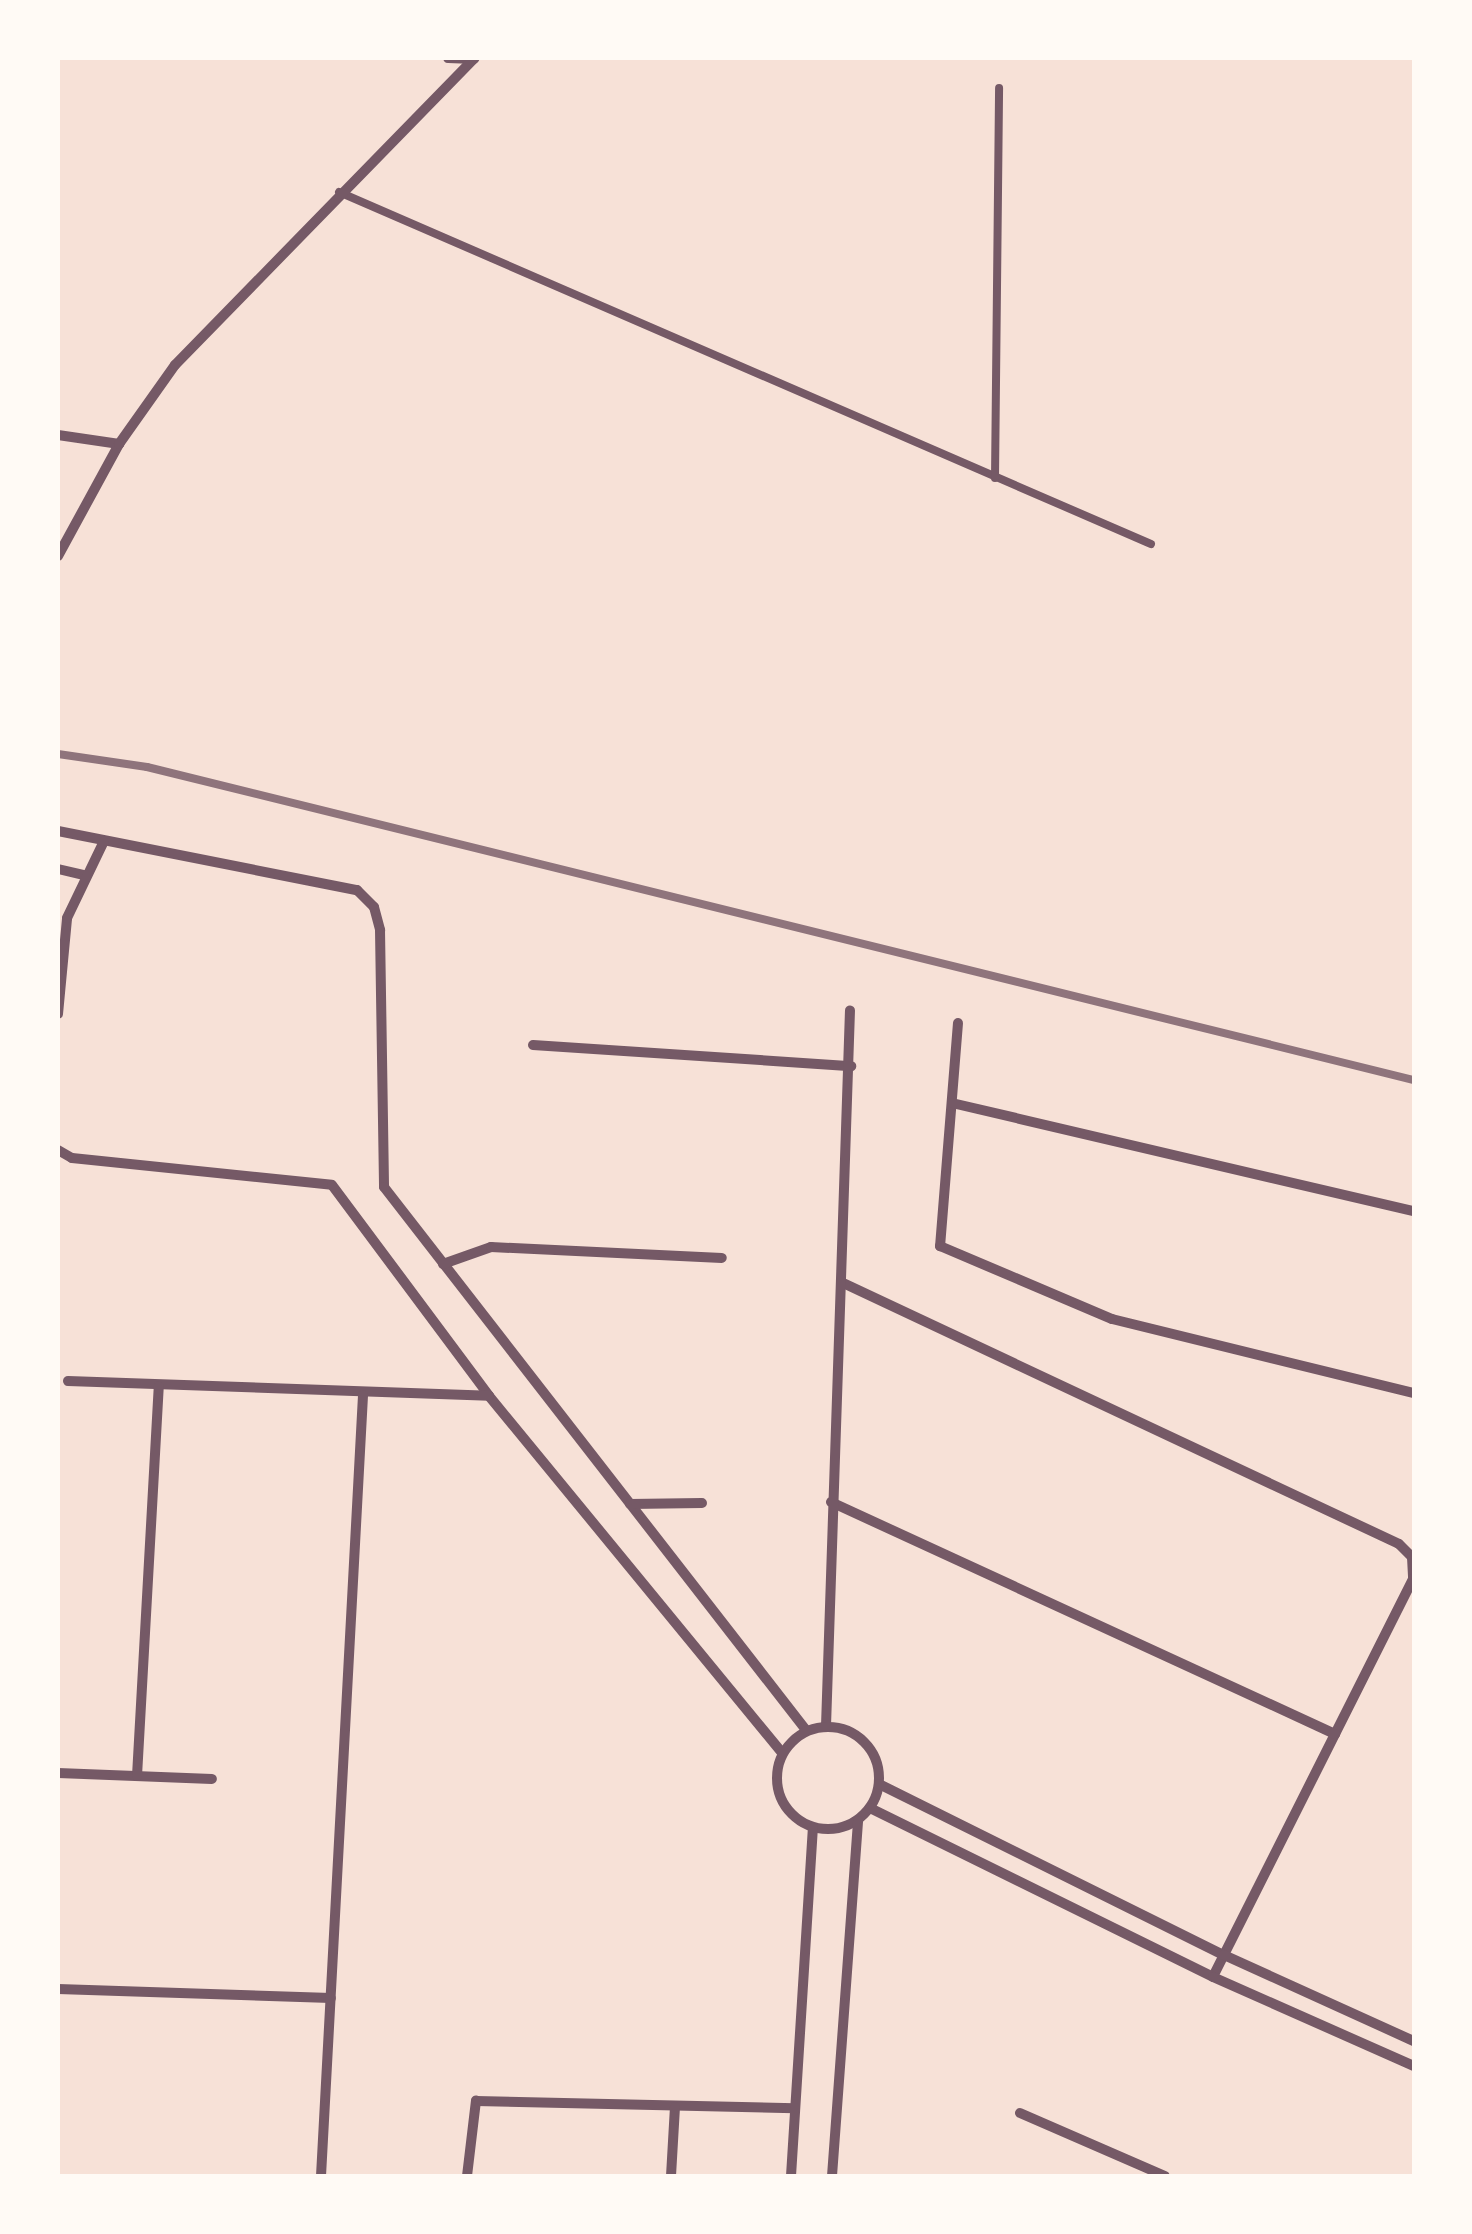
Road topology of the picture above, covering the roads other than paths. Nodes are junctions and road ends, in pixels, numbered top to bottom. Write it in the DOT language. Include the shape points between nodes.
graph roads {
  1 [pos="448,58"];
  2 [pos="474,58"];
  3 [pos="998,88"];
  4 [pos="340,192"];
  5 [pos="58,435"];
  6 [pos="120,444"];
  7 [pos="995,478"];
  8 [pos="1151,544"];
  9 [pos="58,556"];
  10 [pos="58,831"];
  11 [pos="104,842"];
  12 [pos="58,869"];
  13 [pos="85,876"];
  14 [pos="850,1010"];
  15 [pos="58,1014"];
  16 [pos="958,1022"];
  17 [pos="533,1045"];
  18 [pos="851,1066"];
  19 [pos="952,1104"];
  20 [pos="58,1150"];
  21 [pos="1414,1212"];
  22 [pos="722,1258"];
  23 [pos="443,1264"];
  24 [pos="841,1282"];
  25 [pos="68,1381"];
  26 [pos="159,1387"];
  27 [pos="1414,1393"];
  28 [pos="363,1395"];
  29 [pos="489,1396"];
  30 [pos="702,1502"];
  31 [pos="830,1502"];
  32 [pos="630,1504"];
  33 [pos="826,1726"];
  34 [pos="806,1730"];
  35 [pos="1335,1734"];
  36 [pos="782,1753"];
  37 [pos="58,1772"];
  38 [pos="137,1776"];
  39 [pos="212,1779"];
  40 [pos="879,1784"];
  41 [pos="870,1808"];
  42 [pos="858,1821"];
  43 [pos="813,1828"];
  44 [pos="1224,1955"];
  45 [pos="1213,1977"];
  46 [pos="58,1990"];
  47 [pos="331,1998"];
  48 [pos="1414,2041"];
  49 [pos="1414,2066"];
  50 [pos="675,2107"];
  51 [pos="795,2108"];
  52 [pos="1020,2112"];
  53 [pos="322,2176"];
  54 [pos="467,2176"];
  55 [pos="671,2176"];
  56 [pos="791,2176"];
  57 [pos="832,2176"];
  58 [pos="1165,2176"];
  1 -- 2 [label="street"];
  2 -- 4 [label="street"];
  3 -- 7 [label="lane"];
  4 -- 6 [label="street" via="175,365"];
  4 -- 7 [label="lane"];
  5 -- 6 [label="street"];
  6 -- 9 [label="street"];
  7 -- 8 [label="lane"];
  10 -- 11 [label="street"];
  11 -- 13 [label="street"];
  11 -- 23 [label="street" via="356,890 374,907 380,930 379,1172"];
  12 -- 13 [label="street"];
  13 -- 15 [label="street" via="67,918"];
  14 -- 18 [label="street"];
  16 -- 19 [label="street"];
  17 -- 18 [label="street"];
  18 -- 24 [label="street"];
  19 -- 21 [label="street"];
  19 -- 27 [label="street" via="940,1246 1112,1318"];
  20 -- 29 [label="street" via="72,1158 332,1185"];
  22 -- 23 [label="street" via="491,1247"];
  23 -- 32 [label="street"];
  24 -- 31 [label="street"];
  24 -- 35 [label="street" via="1399,1544 1412,1558 1413,1579"];
  25 -- 26 [label="street"];
  26 -- 28 [label="street"];
  26 -- 38 [label="street"];
  28 -- 29 [label="street"];
  28 -- 47 [label="street"];
  29 -- 36 [label="street"];
  30 -- 32 [label="street"];
  31 -- 33 [label="street"];
  31 -- 35 [label="street"];
  32 -- 34 [label="street"];
  33 -- 34 [label="street"];
  33 -- 40 [label="street" via="854,1733 874,1754"];
  34 -- 36 [label="street"];
  35 -- 44 [label="street"];
  36 -- 43 [label="street" via="776,1782 788,1811"];
  37 -- 38 [label="street"];
  38 -- 39 [label="street"];
  40 -- 41 [label="street"];
  40 -- 44 [label="street"];
  41 -- 42 [label="street"];
  41 -- 45 [label="street"];
  42 -- 43 [label="street"];
  42 -- 57 [label="street"];
  43 -- 51 [label="street"];
  44 -- 45 [label="street"];
  44 -- 48 [label="street"];
  45 -- 49 [label="street"];
  46 -- 47 [label="street"];
  47 -- 53 [label="street"];
  50 -- 51 [label="street"];
  50 -- 54 [label="street" via="476,2102"];
  50 -- 55 [label="street"];
  51 -- 56 [label="street"];
  52 -- 58 [label="street"];
}
